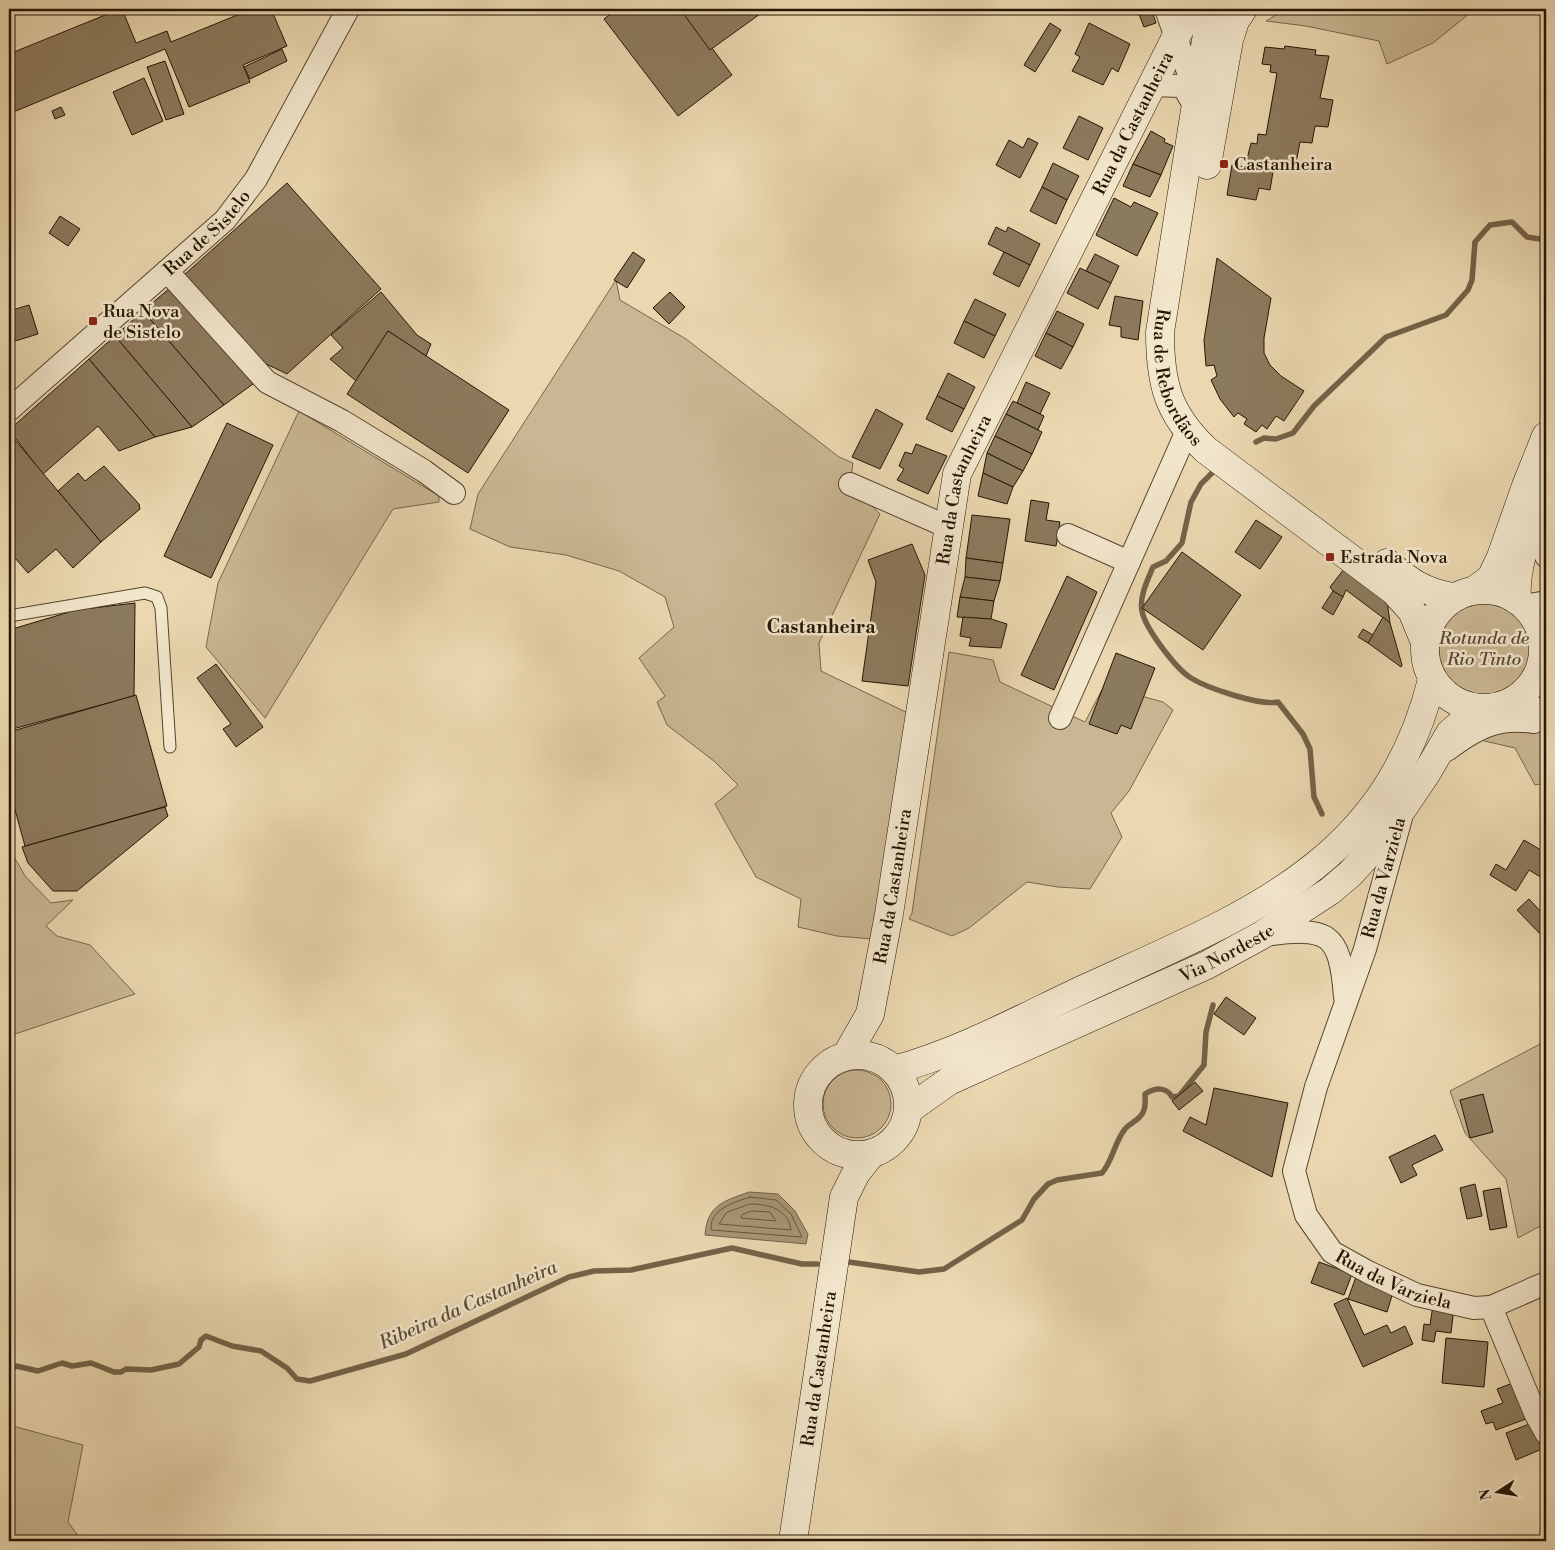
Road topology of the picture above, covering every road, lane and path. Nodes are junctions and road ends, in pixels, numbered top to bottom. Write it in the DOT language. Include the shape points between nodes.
graph roads {
  1 [pos="1166,9"];
  2 [pos="1190,9"];
  3 [pos="1211,9"];
  4 [pos="1243,9"];
  5 [pos="341,12"];
  6 [pos="1175,36"];
  7 [pos="1150,85"];
  8 [pos="1197,105"];
  9 [pos="167,271"];
  10 [pos="9,410"];
  11 [pos="1187,431"];
  12 [pos="1546,436"];
  13 [pos="850,484"];
  14 [pos="1546,489"];
  15 [pos="454,493"];
  16 [pos="1536,516"];
  17 [pos="948,526"];
  18 [pos="1068,535"];
  19 [pos="1546,556"];
  20 [pos="1129,562"];
  21 [pos="1464,594"];
  22 [pos="1529,602"];
  23 [pos="9,616"];
  24 [pos="1424,640"];
  25 [pos="1545,651"];
  26 [pos="1432,680"];
  27 [pos="1490,708"];
  28 [pos="1546,713"];
  29 [pos="1060,718"];
  30 [pos="1546,724"];
  31 [pos="170,747"];
  32 [pos="1434,760"];
  33 [pos="1404,808"];
  34 [pos="1262,935"];
  35 [pos="1346,1005"];
  36 [pos="870,1014"];
  37 [pos="846,1056"];
  38 [pos="890,1067"];
  39 [pos="908,1110"];
  40 [pos="828,1146"];
  41 [pos="871,1154"];
  42 [pos="844,1197"];
  43 [pos="1546,1283"];
  44 [pos="1491,1307"];
  45 [pos="1546,1433"];
  46 [pos="793,1541"];
  1 -- 6 [label="street"];
  2 -- 6 [label="main road, Rua da Castanheira"];
  3 -- 8 [label="main road, Rua de Rebordãos"];
  4 -- 21 [label="main road, Rua de Rebordãos" via="1229,40 1179,322 1178,366 1183,390 1195,412 1216,435 1416,587 1432,594"];
  5 -- 9 [label="street, Rua de Sistelo" via="256,179 225,220"];
  6 -- 7 [label="main road, Rua da Castanheira"];
  6 -- 8 [label="street"];
  7 -- 8 [label="street" via="1181,86"];
  7 -- 17 [label="main road, Rua da Castanheira" via="957,474"];
  8 -- 11 [label="main road, Rua de Rebordãos" via="1160,332 1160,363 1166,392"];
  9 -- 10 [label="street, Rua de Sistelo"];
  9 -- 15 [label="street" via="266,382 342,421"];
  11 -- 20 [label="street"];
  11 -- 24 [label="main road, Rua de Rebordãos" via="1206,450 1394,590 1412,612"];
  12 -- 21 [label="main road" via="1491,578"];
  13 -- 17 [label="street"];
  14 -- 16 [label="main road"];
  16 -- 19 [label="street" via="1536,530"];
  16 -- 22 [label="main road" via="1516,581"];
  17 -- 36 [label="main road, Rua da Castanheira"];
  18 -- 20 [label="street"];
  20 -- 29 [label="street"];
  21 -- 22 [label="main road" via="1497,591"];
  21 -- 24 [label="main road" via="1436,613"];
  22 -- 25 [label="main road"];
  23 -- 31 [label="lane" via="145,593 156,597 161,608"];
  24 -- 26 [label="main road" via="1424,658"];
  25 -- 27 [label="main road" via="1532,684 1522,694"];
  26 -- 27 [label="main road" via="1447,697"];
  26 -- 38 [label="main road, Via Nordeste" via="1422,717 1394,777 1366,818 1315,867 1282,890 1186,943 940,1056"];
  27 -- 28 [label="main road"];
  27 -- 32 [label="main road, Via Nordeste" via="1450,733"];
  30 -- 32 [label="street" via="1509,719 1490,723"];
  32 -- 33 [label="main road, Via Nordeste"];
  33 -- 34 [label="main road, Via Nordeste" via="1350,874 1330,891"];
  33 -- 35 [label="street, Rua da Varziela"];
  34 -- 35 [label="street, Rua da Varziela" via="1298,930 1325,936 1341,958"];
  34 -- 39 [label="main road, Via Nordeste" via="1142,995 949,1081"];
  35 -- 44 [label="street, Rua da Varziela" via="1316,1087 1294,1171 1306,1215 1332,1252 1368,1272 1417,1295 1474,1308"];
  36 -- 37 [label="main road, Rua da Castanheira"];
  36 -- 38 [label="main road, Rua da Castanheira" via="877,1041"];
  37 -- 38 [label="main road" via="874,1058"];
  37 -- 40 [label="main road" via="831,1062 810,1088 810,1122"];
  38 -- 39 [label="main road" via="902,1082"];
  39 -- 41 [label="main road" via="896,1138"];
  40 -- 41 [label="main road" via="856,1156"];
  40 -- 42 [label="main road, Rua da Castanheira"];
  41 -- 42 [label="main road, Rua da Castanheira" via="856,1173"];
  42 -- 46 [label="main road, Rua da Castanheira"];
  43 -- 44 [label="street"];
  44 -- 45 [label="street"];
}
